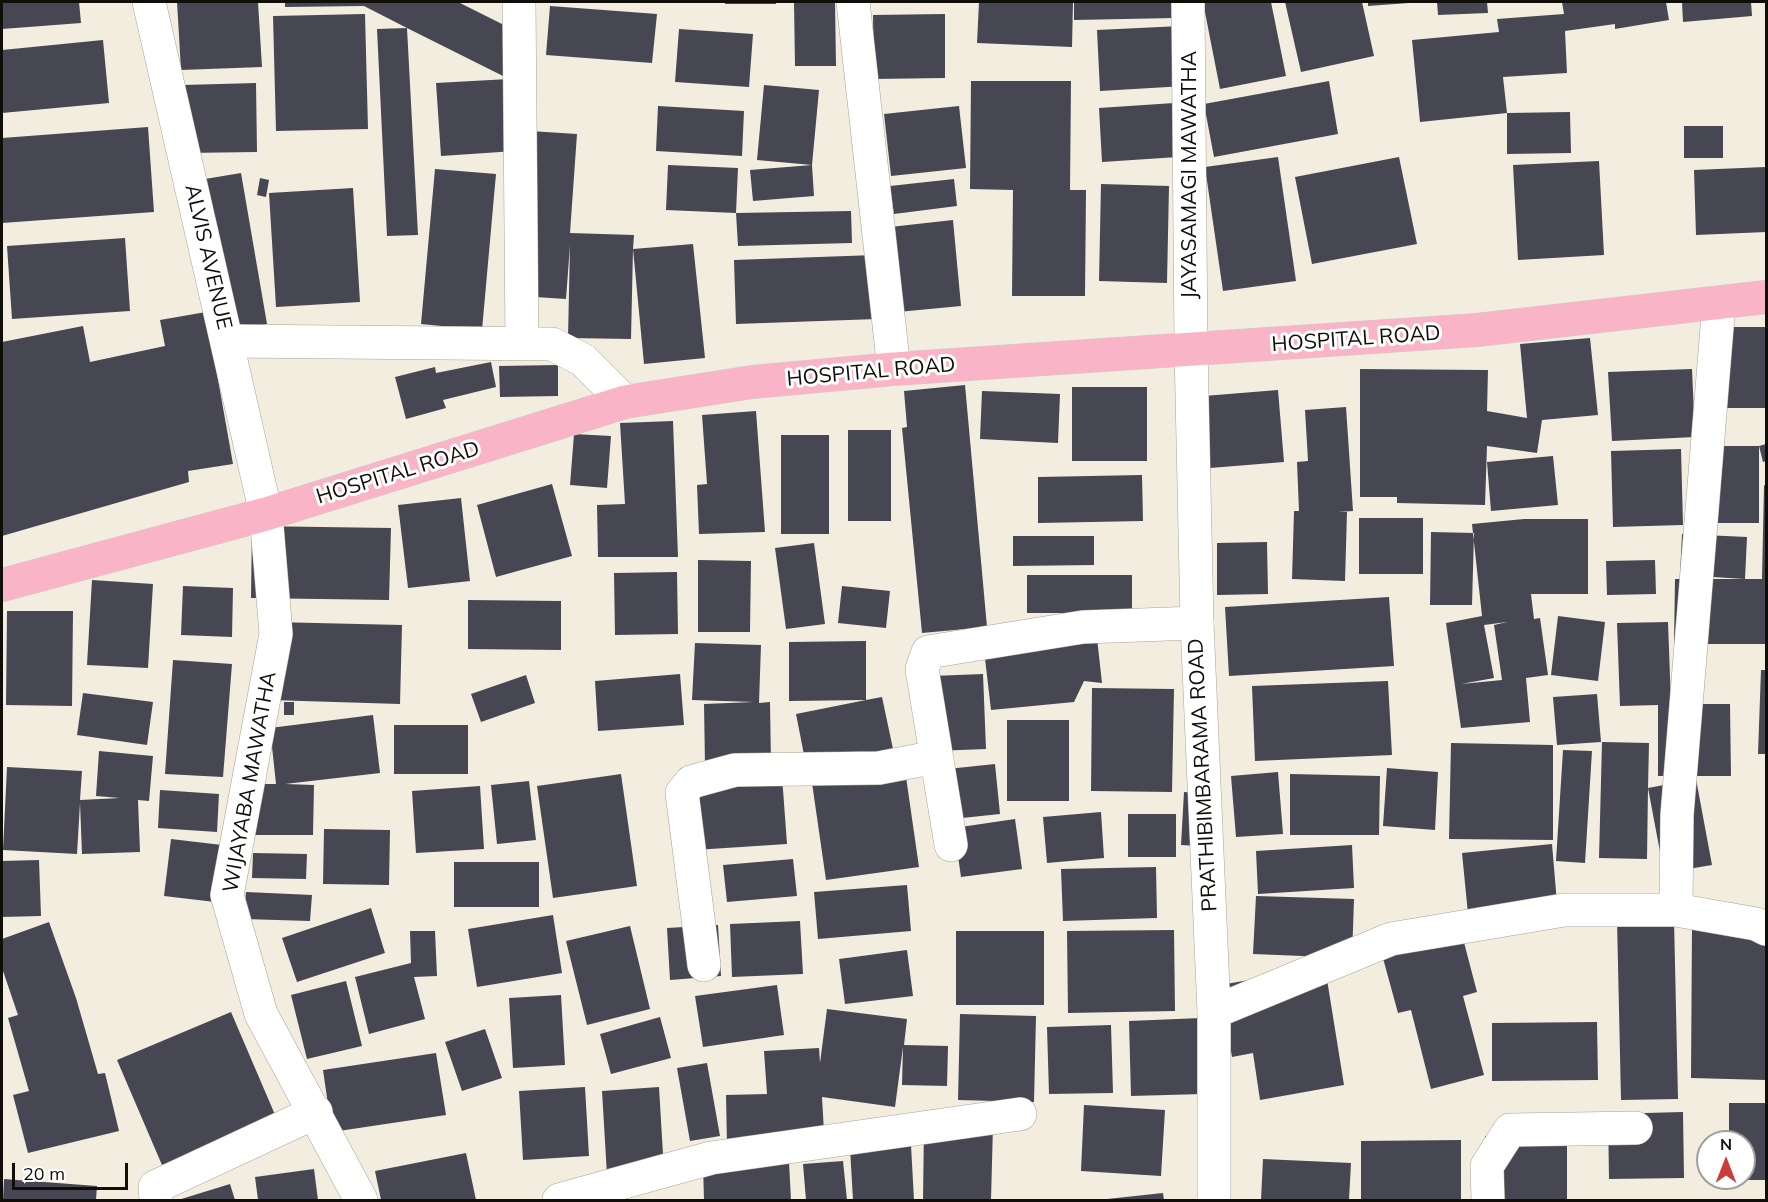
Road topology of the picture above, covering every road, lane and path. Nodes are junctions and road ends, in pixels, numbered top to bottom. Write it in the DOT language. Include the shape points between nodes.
graph roads {
  1 [pos="148,2"];
  2 [pos="519,2"];
  3 [pos="853,2"];
  4 [pos="1188,2"];
  5 [pos="1767,297"];
  6 [pos="1719,303"];
  7 [pos="228,341"];
  8 [pos="522,343"];
  9 [pos="1191,350"];
  10 [pos="894,369"];
  11 [pos="625,402"];
  12 [pos="266,514"];
  13 [pos="2,585"];
  14 [pos="1197,623"];
  15 [pos="936,757"];
  16 [pos="951,845"];
  17 [pos="1676,910"];
  18 [pos="1767,929"];
  19 [pos="704,966"];
  20 [pos="1214,1012"];
  21 [pos="316,1112"];
  22 [pos="1020,1114"];
  23 [pos="1636,1128"];
  24 [pos="156,1200"];
  25 [pos="361,1200"];
  26 [pos="559,1200"];
  27 [pos="1214,1200"];
  28 [pos="1488,1200"];
  1 -- 7 [label="street, ALVIS AVENUE"];
  2 -- 8 [label="street"];
  3 -- 10 [label="street"];
  4 -- 9 [label="street, JAYASAMAGI MAWATHA"];
  5 -- 6 [label="main road, HOSPITAL ROAD"];
  6 -- 9 [label="main road, HOSPITAL ROAD" via="1477,330"];
  6 -- 17 [label="street" via="1677,815"];
  7 -- 8 [label="street"];
  7 -- 12 [label="street, ALVIS AVENUE"];
  8 -- 11 [label="street" via="552,344 583,360"];
  9 -- 10 [label="main road, HOSPITAL ROAD"];
  9 -- 14 [label="street, PRATHIBIMBARAMA ROAD"];
  10 -- 11 [label="main road, HOSPITAL ROAD" via="752,382"];
  11 -- 12 [label="main road, HOSPITAL ROAD"];
  12 -- 13 [label="main road, HOSPITAL ROAD"];
  12 -- 21 [label="street, WIJAYABA MAWATHA" via="276,634 227,895 261,1014"];
  14 -- 15 [label="street" via="1083,627 928,652 922,669"];
  14 -- 20 [label="street, PRATHIBIMBARAMA ROAD"];
  15 -- 16 [label="street"];
  15 -- 19 [label="street" via="879,768 735,770 691,782 682,793"];
  17 -- 18 [label="street"];
  17 -- 20 [label="street" via="1564,910 1391,939"];
  20 -- 27 [label="street, PRATHIBIMBARAMA ROAD"];
  21 -- 24 [label="street" via="155,1187"];
  21 -- 25 [label="street, WIJAYABA MAWATHA"];
  22 -- 26 [label="street" via="711,1158"];
  23 -- 28 [label="street" via="1510,1130 1487,1166"];
}
